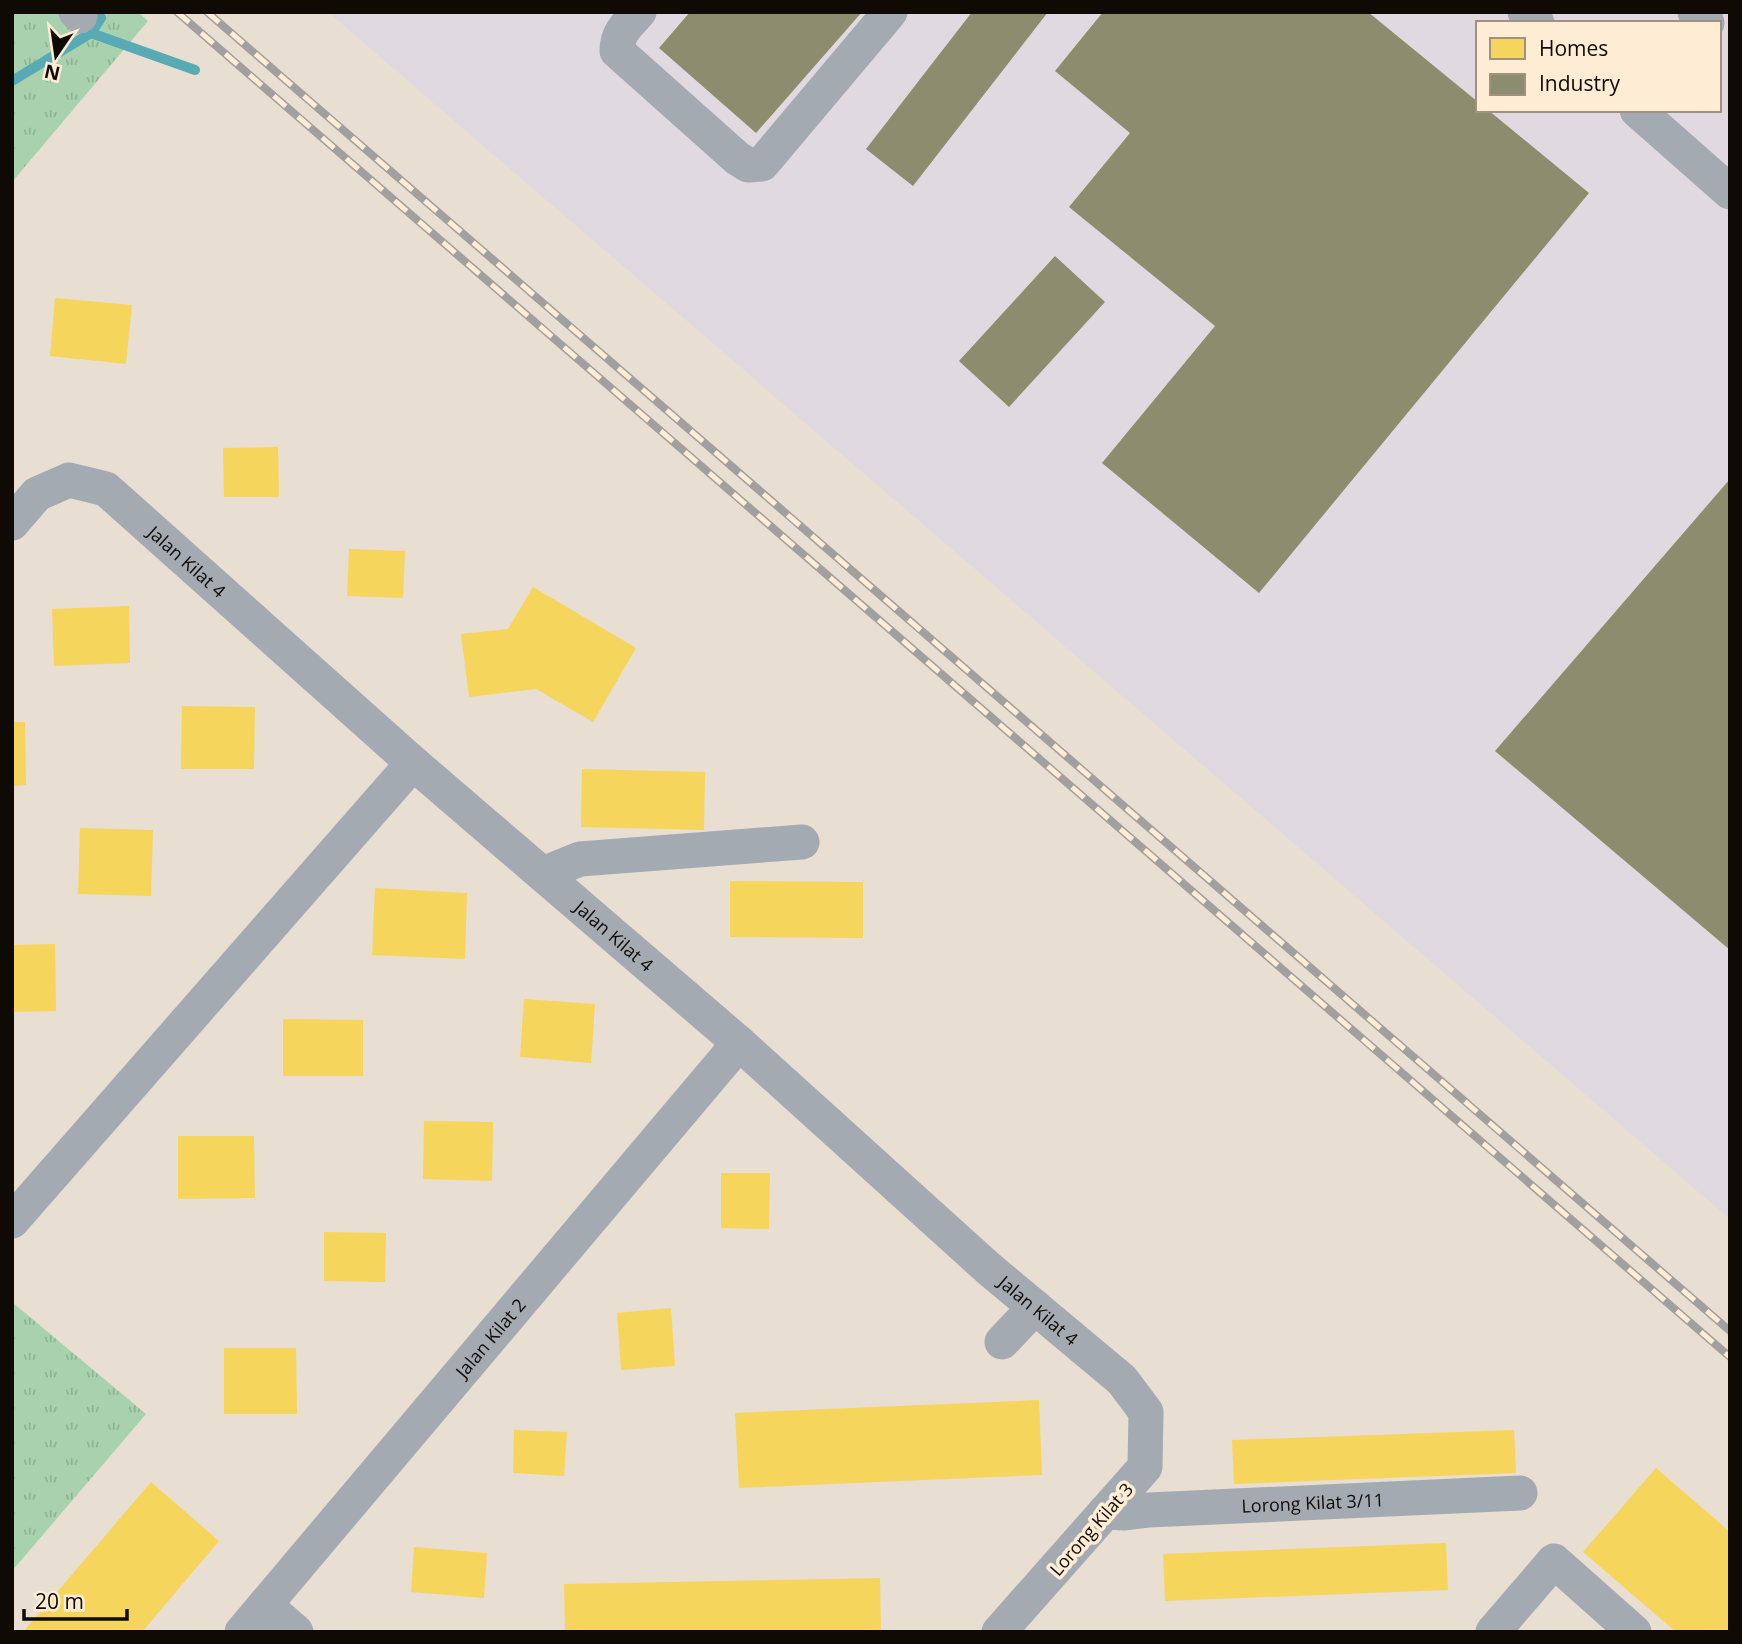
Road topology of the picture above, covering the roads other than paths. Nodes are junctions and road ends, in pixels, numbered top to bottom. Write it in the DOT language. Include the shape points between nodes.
graph roads {
  1 [pos="639,12"];
  2 [pos="890,12"];
  3 [pos="1639,112"];
  4 [pos="1730,192"];
  5 [pos="12,523"];
  6 [pos="413,763"];
  7 [pos="802,842"];
  8 [pos="543,874"];
  9 [pos="739,1043"];
  10 [pos="12,1221"];
  11 [pos="1035,1307"];
  12 [pos="1002,1342"];
  13 [pos="1146,1412"];
  14 [pos="1520,1493"];
  15 [pos="1105,1512"];
  16 [pos="265,1605"];
  17 [pos="242,1632"];
  18 [pos="296,1632"];
  19 [pos="999,1632"];
  20 [pos="1493,1632"];
  21 [pos="1633,1632"];
  1 -- 2 [label="street" via="622,31 617,51 748,164 762,164"];
  3 -- 4 [label="street"];
  5 -- 6 [label="street, Jalan Kilat 4" via="37,494 69,480 106,489"];
  6 -- 8 [label="street, Jalan Kilat 4"];
  6 -- 10 [label="street"];
  7 -- 8 [label="street" via="580,859"];
  8 -- 9 [label="street, Jalan Kilat 4"];
  9 -- 11 [label="street, Jalan Kilat 4"];
  9 -- 16 [label="street, Jalan Kilat 2"];
  11 -- 12 [label="street"];
  11 -- 13 [label="street, Jalan Kilat 4" via="1122,1380"];
  13 -- 15 [label="street, Lorong Kilat 3" via="1145,1467"];
  14 -- 15 [label="street, Lorong Kilat 3/11"];
  15 -- 19 [label="street, Lorong Kilat 3"];
  16 -- 17 [label="street, Jalan Kilat 2"];
  16 -- 18 [label="street"];
  20 -- 21 [label="street" via="1554,1561"];
}
